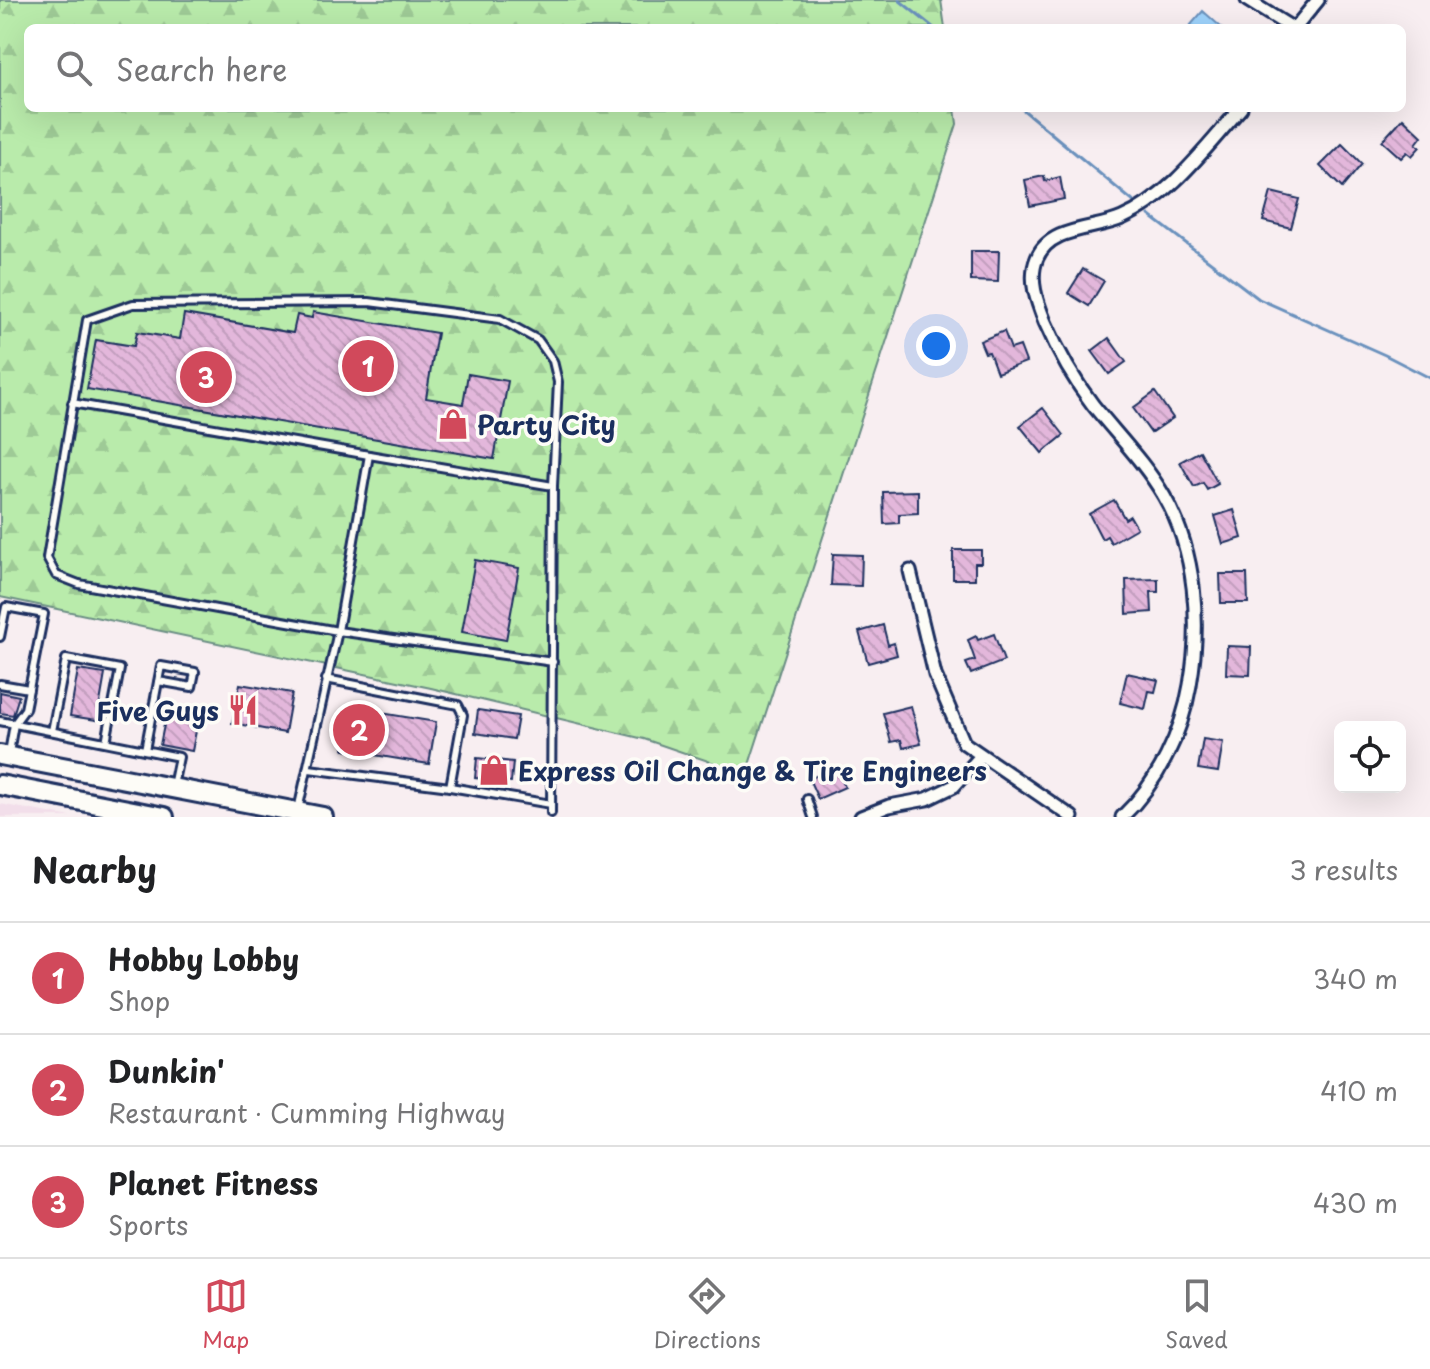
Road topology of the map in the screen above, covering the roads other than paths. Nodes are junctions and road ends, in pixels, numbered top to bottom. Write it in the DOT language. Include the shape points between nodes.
graph roads {
  1 [pos="1247,0"];
  2 [pos="1318,0"];
  3 [pos="1287,24"];
  4 [pos="1297,24"];
  5 [pos="1237,112"];
  6 [pos="72,403"];
  7 [pos="369,455"];
  8 [pos="553,486"];
  9 [pos="910,571"];
  10 [pos="338,631"];
  11 [pos="0,637"];
  12 [pos="553,662"];
  13 [pos="326,679"];
  14 [pos="158,681"];
  15 [pos="0,684"];
  16 [pos="29,689"];
  17 [pos="0,721"];
  18 [pos="14,724"];
  19 [pos="52,731"];
  20 [pos="106,742"];
  21 [pos="145,750"];
  22 [pos="4,756"];
  23 [pos="981,756"];
  24 [pos="309,769"];
  25 [pos="0,785"];
  26 [pos="450,787"];
  27 [pos="172,788"];
  28 [pos="807,799"];
  29 [pos="551,804"];
  30 [pos="297,815"];
  31 [pos="551,816"];
  32 [pos="164,817"];
  33 [pos="323,817"];
  34 [pos="813,817"];
  35 [pos="861,817"];
  36 [pos="1072,817"];
  37 [pos="1122,817"];
  1 -- 3 [label="street"];
  2 -- 4 [label="street"];
  5 -- 37 [label="street" via="1142,209 1051,242 1037,256 1033,277 1035,298 1061,358 1164,496 1190,568 1196,620 1186,707 1154,777"];
  6 -- 7 [label="lane"];
  6 -- 8 [label="lane" via="87,320 133,304 369,302 500,319 538,340 553,361 558,382"];
  6 -- 10 [label="lane" via="47,558 56,575 79,584"];
  7 -- 8 [label="lane"];
  7 -- 10 [label="lane"];
  8 -- 12 [label="lane"];
  9 -- 23 [label="street" via="935,675 964,743"];
  10 -- 12 [label="lane"];
  10 -- 13 [label="lane"];
  11 -- 16 [label="lane" via="6,607 44,614"];
  12 -- 29 [label="lane"];
  13 -- 24 [label="lane"];
  13 -- 26 [label="lane" via="458,705 463,715"];
  14 -- 14 [label="lane" via="161,666 195,672 192,687"];
  14 -- 21 [label="lane"];
  15 -- 16 [label="lane"];
  16 -- 18 [label="lane" via="25,709"];
  17 -- 18 [label="lane"];
  18 -- 19 [label="lane"];
  18 -- 22 [label="lane"];
  19 -- 20 [label="lane"];
  19 -- 20 [label="lane" via="66,659 120,669"];
  20 -- 21 [label="lane"];
  21 -- 27 [label="lane" via="179,757"];
  22 -- 27 [label="main road"];
  23 -- 35 [label="street" via="954,786"];
  23 -- 36 [label="street"];
  24 -- 26 [label="lane"];
  24 -- 30 [label="lane"];
  25 -- 32 [label="main road"];
  26 -- 29 [label="lane"];
  27 -- 30 [label="main road"];
  28 -- 34 [label="lane"];
  29 -- 31 [label="lane"];
  30 -- 33 [label="main road"];
}
